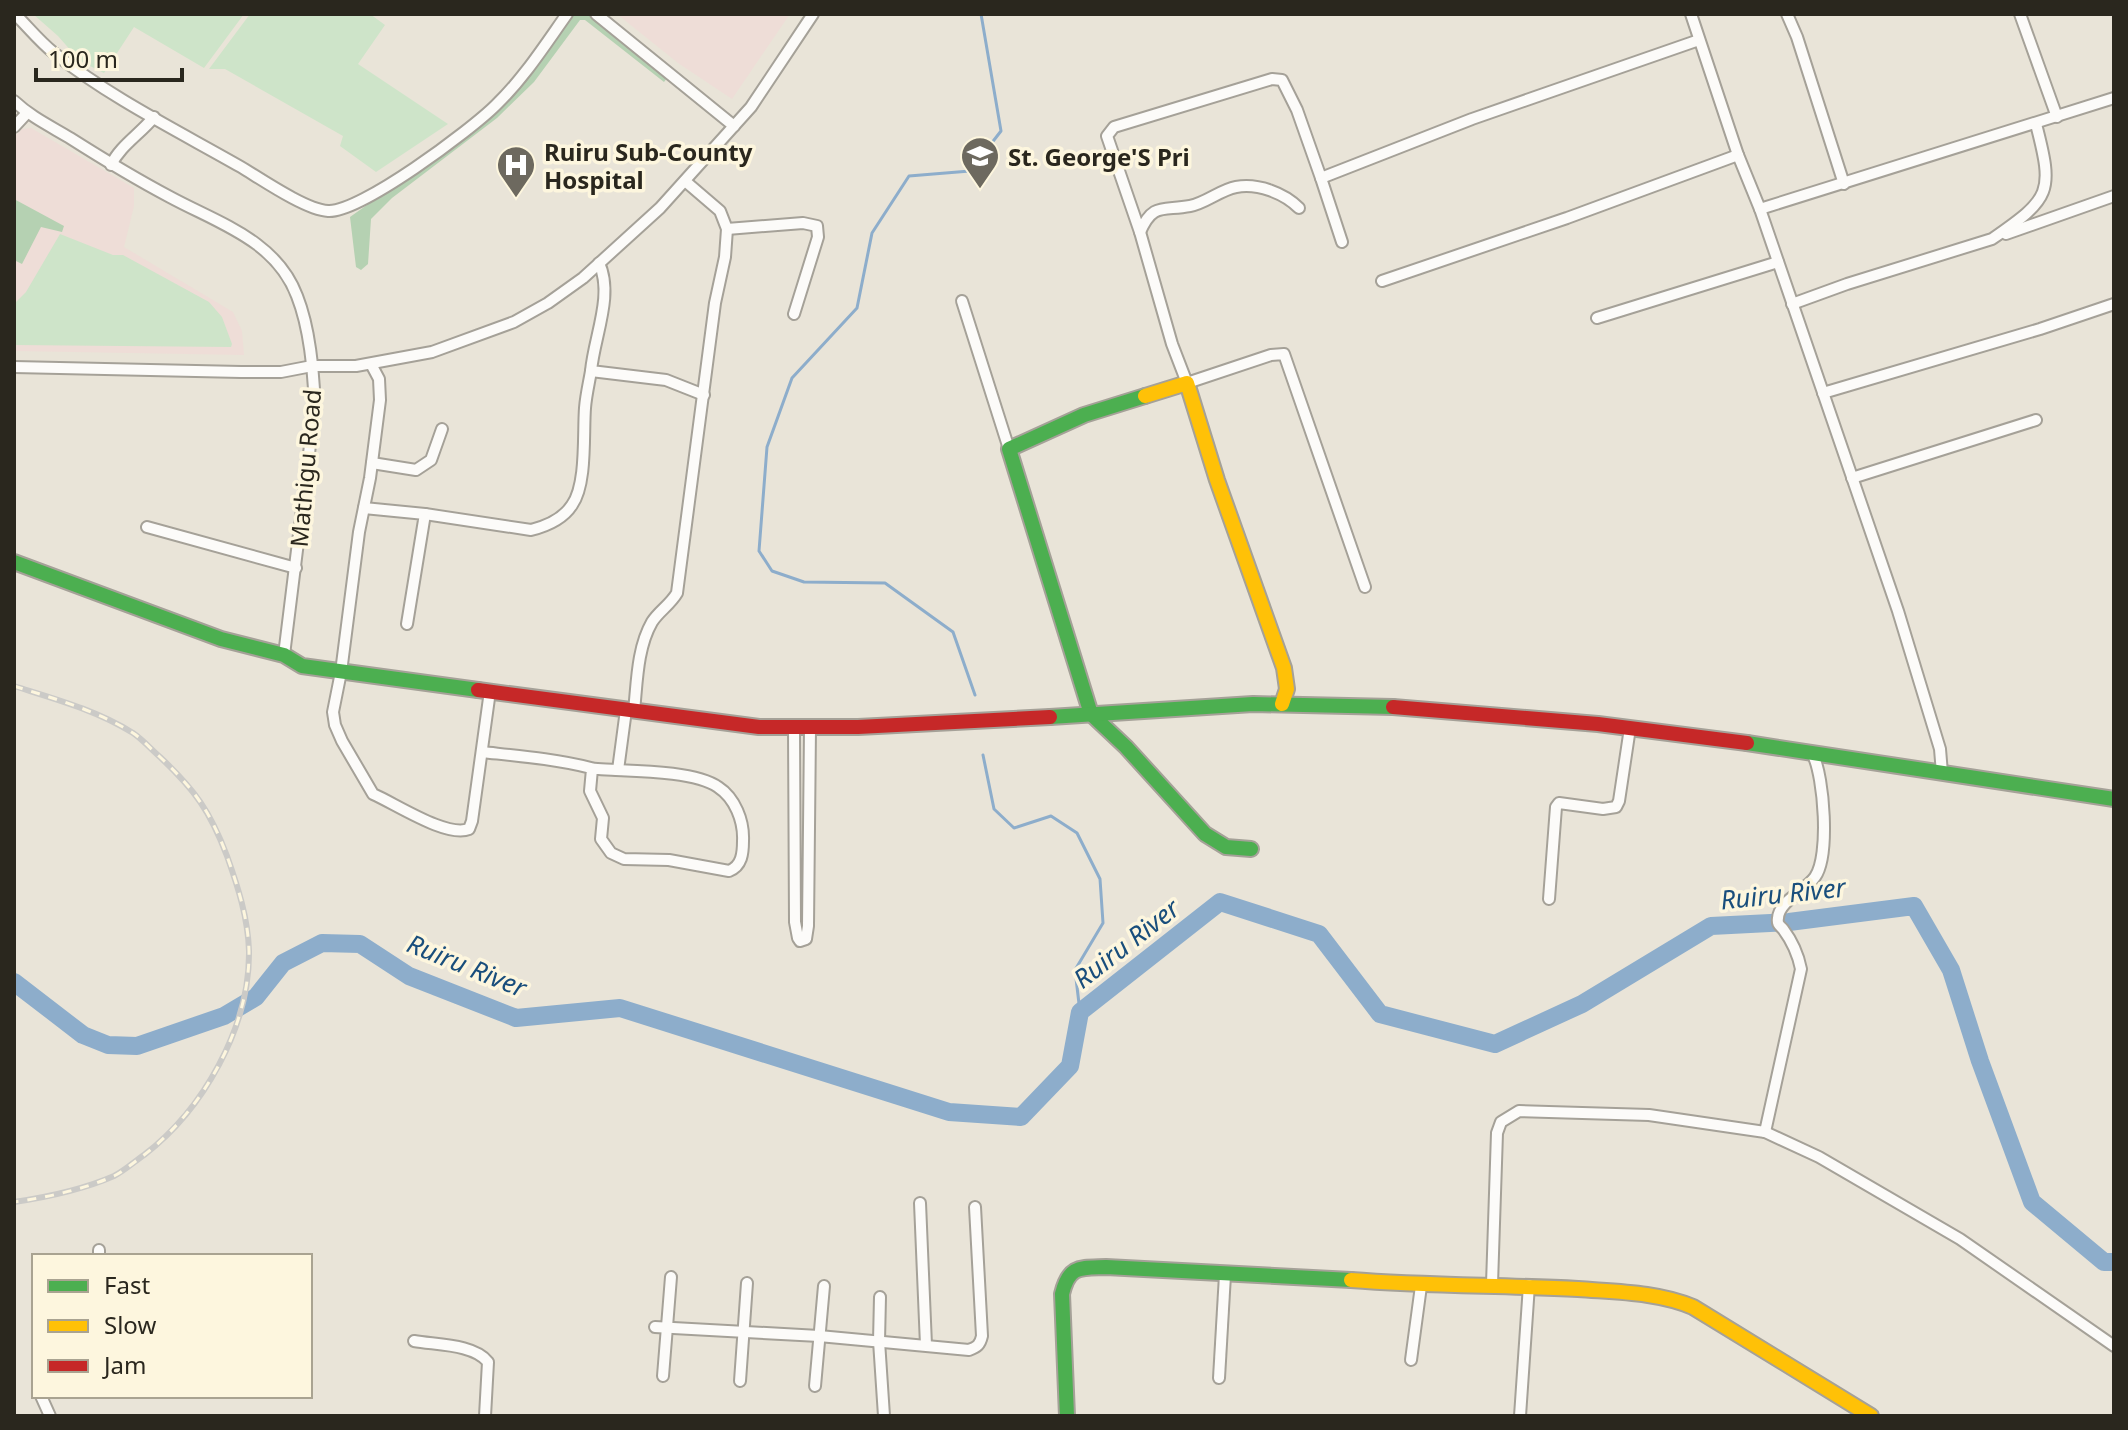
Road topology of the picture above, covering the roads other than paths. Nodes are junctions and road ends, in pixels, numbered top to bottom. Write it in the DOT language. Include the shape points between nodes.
graph roads {
  1 [pos="15,14"];
  2 [pos="567,14"];
  3 [pos="596,14"];
  4 [pos="813,14"];
  5 [pos="1691,14"];
  6 [pos="1787,14"];
  7 [pos="2020,14"];
  8 [pos="1699,40"];
  9 [pos="2114,98"];
  10 [pos="14,101"];
  11 [pos="27,113"];
  12 [pos="154,117"];
  13 [pos="2057,117"];
  14 [pos="2036,124"];
  15 [pos="734,126"];
  16 [pos="14,127"];
  17 [pos="1738,155"];
  18 [pos="111,165"];
  19 [pos="1321,178"];
  20 [pos="685,181"];
  21 [pos="1844,184"];
  22 [pos="2114,196"];
  23 [pos="1299,208"];
  24 [pos="1760,209"];
  25 [pos="727,229"];
  26 [pos="1140,232"];
  27 [pos="1992,239"];
  28 [pos="1342,242"];
  29 [pos="1778,262"];
  30 [pos="599,263"];
  31 [pos="1382,281"];
  32 [pos="962,301"];
  33 [pos="1792,304"];
  34 [pos="2114,304"];
  35 [pos="794,314"];
  36 [pos="1597,318"];
  37 [pos="371,364"];
  38 [pos="312,366"];
  39 [pos="14,367"];
  40 [pos="591,371"];
  41 [pos="1187,383"];
  42 [pos="1823,393"];
  43 [pos="704,395"];
  44 [pos="2036,420"];
  45 [pos="442,429"];
  46 [pos="1009,449"];
  47 [pos="372,463"];
  48 [pos="1852,478"];
  49 [pos="364,508"];
  50 [pos="425,514"];
  51 [pos="147,527"];
  52 [pos="14,562"];
  53 [pos="296,568"];
  54 [pos="1365,587"];
  55 [pos="407,624"];
  56 [pos="284,655"];
  57 [pos="341,672"];
  58 [pos="490,691"];
  59 [pos="1282,704"];
  60 [pos="630,711"];
  61 [pos="1091,714"];
  62 [pos="794,728"];
  63 [pos="1630,728"];
  64 [pos="810,729"];
  65 [pos="482,752"];
  66 [pos="1813,755"];
  67 [pos="592,769"];
  68 [pos="618,770"];
  69 [pos="1942,773"];
  70 [pos="795,782"];
  71 [pos="809,783"];
  72 [pos="2114,799"];
  73 [pos="1251,849"];
  74 [pos="1549,899"];
  75 [pos="1765,1132"];
  76 [pos="920,1203"];
  77 [pos="975,1207"];
  78 [pos="1225,1275"];
  79 [pos="671,1277"];
  80 [pos="747,1283"];
  81 [pos="1492,1284"];
  82 [pos="1529,1285"];
  83 [pos="824,1286"];
  84 [pos="1421,1286"];
  85 [pos="880,1297"];
  86 [pos="661,1327"];
  87 [pos="743,1331"];
  88 [pos="819,1336"];
  89 [pos="414,1341"];
  90 [pos="879,1341"];
  91 [pos="926,1345"];
  92 [pos="2114,1346"];
  93 [pos="1411,1360"];
  94 [pos="663,1376"];
  95 [pos="1219,1378"];
  96 [pos="740,1381"];
  97 [pos="815,1386"];
  98 [pos="485,1416"];
  99 [pos="884,1416"];
  100 [pos="1067,1416"];
  101 [pos="1520,1416"];
  102 [pos="1870,1416"];
  1 -- 12 [label="street" via="52,51"];
  2 -- 12 [label="street" via="495,106 347,208 314,208"];
  3 -- 15 [label="street"];
  4 -- 15 [label="street"];
  5 -- 8 [label="street"];
  6 -- 21 [label="street"];
  7 -- 13 [label="street"];
  8 -- 17 [label="street"];
  8 -- 19 [label="street"];
  9 -- 13 [label="street"];
  10 -- 11 [label="street, Mathigu Road"];
  11 -- 16 [label="street"];
  11 -- 18 [label="street, Mathigu Road"];
  12 -- 18 [label="street"];
  13 -- 14 [label="street"];
  14 -- 21 [label="street"];
  14 -- 27 [label="street" via="2048,180 2038,202"];
  15 -- 20 [label="street"];
  17 -- 24 [label="street"];
  17 -- 31 [label="street"];
  18 -- 38 [label="street, Mathigu Road" via="260,245 297,295"];
  19 -- 26 [label="street" via="1287,87 1272,79 1114,127 1107,136"];
  19 -- 28 [label="street"];
  20 -- 25 [label="street" via="720,211"];
  20 -- 30 [label="street"];
  21 -- 24 [label="street"];
  22 -- 27 [label="street"];
  23 -- 26 [label="street" via="1288,197 1236,187 1193,206 1155,210"];
  24 -- 29 [label="street"];
  25 -- 35 [label="street" via="817,226"];
  25 -- 43 [label="street"];
  26 -- 41 [label="street"];
  27 -- 33 [label="street"];
  29 -- 33 [label="street"];
  29 -- 36 [label="street"];
  30 -- 37 [label="street" via="514,322 432,352"];
  30 -- 40 [label="street" via="604,296"];
  32 -- 46 [label="street"];
  33 -- 42 [label="street"];
  34 -- 42 [label="street"];
  37 -- 38 [label="street"];
  37 -- 47 [label="street" via="381,388"];
  38 -- 39 [label="street" via="281,372"];
  38 -- 53 [label="street, Mathigu Road" via="313,433"];
  40 -- 43 [label="street" via="666,380"];
  40 -- 50 [label="street" via="579,492 561,517 531,530"];
  41 -- 46 [label="main road" via="1084,415"];
  41 -- 54 [label="street" via="1284,354"];
  41 -- 59 [label="main road" via="1284,668 1287,689"];
  42 -- 48 [label="street"];
  43 -- 60 [label="street" via="677,593 646,636"];
  44 -- 48 [label="street"];
  45 -- 47 [label="street" via="431,460 416,470"];
  46 -- 61 [label="main road"];
  47 -- 49 [label="street"];
  48 -- 69 [label="street" via="1898,611 1940,749"];
  49 -- 50 [label="street"];
  49 -- 57 [label="street"];
  50 -- 55 [label="street"];
  51 -- 53 [label="street"];
  52 -- 56 [label="main road" via="221,639"];
  53 -- 56 [label="street, Mathigu Road"];
  56 -- 57 [label="main road" via="302,666"];
  57 -- 58 [label="main road"];
  57 -- 65 [label="street" via="335,725 373,794 462,832 472,821"];
  58 -- 60 [label="main road"];
  58 -- 65 [label="street"];
  59 -- 61 [label="main road"];
  59 -- 63 [label="main road"];
  60 -- 62 [label="main road"];
  60 -- 68 [label="street"];
  61 -- 64 [label="main road"];
  61 -- 73 [label="main road" via="1205,834 1226,847"];
  62 -- 64 [label="main road"];
  62 -- 70 [label="street"];
  63 -- 66 [label="main road"];
  63 -- 74 [label="street" via="1616,807 1556,807"];
  64 -- 71 [label="street"];
  65 -- 67 [label="street"];
  66 -- 69 [label="main road"];
  66 -- 75 [label="street" via="1821,778 1824,854 1816,876 1782,909 1778,923 1793,943 1801,969"];
  67 -- 68 [label="street"];
  67 -- 68 [label="street" via="590,791 603,818 601,839 611,853 624,859 735,869 743,854 742,824 721,788 697,779"];
  69 -- 72 [label="main road"];
  70 -- 71 [label="street"];
  70 -- 71 [label="street" via="795,922 800,941 808,934"];
  75 -- 81 [label="street" via="1649,1115 1519,1111 1508,1116 1497,1133"];
  75 -- 92 [label="street" via="1819,1157 1960,1239"];
  76 -- 91 [label="street"];
  77 -- 91 [label="street" via="981,1343 969,1350"];
  78 -- 84 [label="main road"];
  78 -- 95 [label="street"];
  78 -- 100 [label="main road" via="1106,1267 1071,1272 1062,1294"];
  79 -- 86 [label="street"];
  80 -- 87 [label="street"];
  81 -- 82 [label="main road"];
  81 -- 84 [label="main road"];
  82 -- 101 [label="street"];
  82 -- 102 [label="main road" via="1679,1301"];
  83 -- 88 [label="street"];
  84 -- 93 [label="street"];
  85 -- 90 [label="street"];
  86 -- 87 [label="street"];
  86 -- 94 [label="street"];
  87 -- 88 [label="street"];
  87 -- 96 [label="street"];
  88 -- 90 [label="street"];
  88 -- 97 [label="street"];
  89 -- 98 [label="street" via="476,1351 488,1362"];
  90 -- 91 [label="street"];
  90 -- 99 [label="street"];
}
